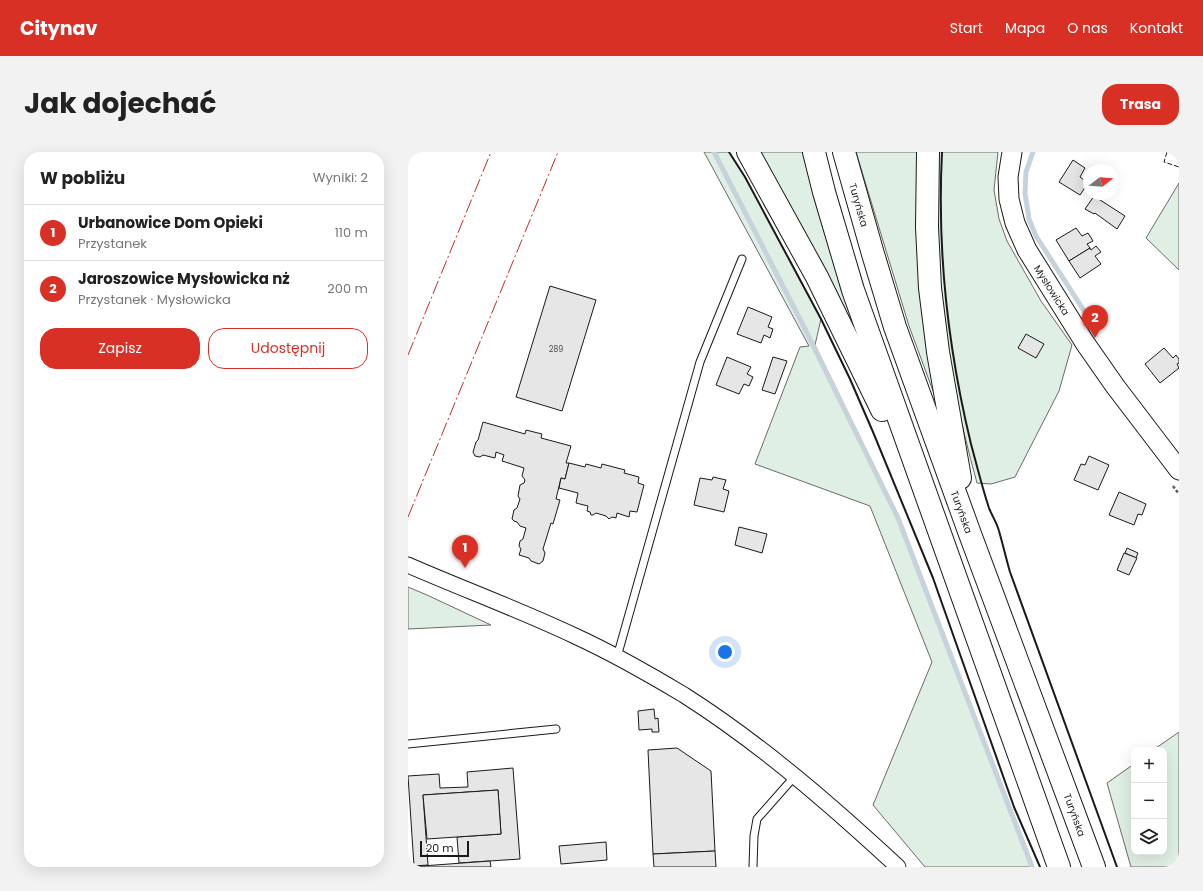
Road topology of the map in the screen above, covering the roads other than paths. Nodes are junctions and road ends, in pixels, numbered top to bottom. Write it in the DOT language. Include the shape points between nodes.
graph roads {
  1 [pos="748,152"];
  2 [pos="814,152"];
  3 [pos="844,152"];
  4 [pos="928,152"];
  5 [pos="1012,152"];
  6 [pos="742,259"];
  7 [pos="1179,470"];
  8 [pos="929,505"];
  9 [pos="970,534"];
  10 [pos="408,565"];
  11 [pos="617,657"];
  12 [pos="556,729"];
  13 [pos="408,744"];
  14 [pos="795,776"];
  15 [pos="753,867"];
  16 [pos="898,867"];
  17 [pos="1059,867"];
  18 [pos="1094,867"];
  1 -- 8 [label="highway" via="817,277"];
  2 -- 8 [label="highway" via="853,290"];
  3 -- 9 [label="highway, Turyńska" via="895,327"];
  4 -- 9 [label="highway" via="927,227 930,288 938,352"];
  5 -- 7 [label="street, Mysłowicka" via="1008,177 1009,199 1015,223 1027,250 1085,343"];
  6 -- 11 [label="lane" via="700,362"];
  8 -- 17 [label="highway"];
  9 -- 18 [label="highway, Turyńska"];
  10 -- 11 [label="street" via="575,636"];
  11 -- 14 [label="street" via="684,695"];
  12 -- 13 [label="lane"];
  14 -- 15 [label="lane" via="757,819"];
  14 -- 16 [label="street"];
}
